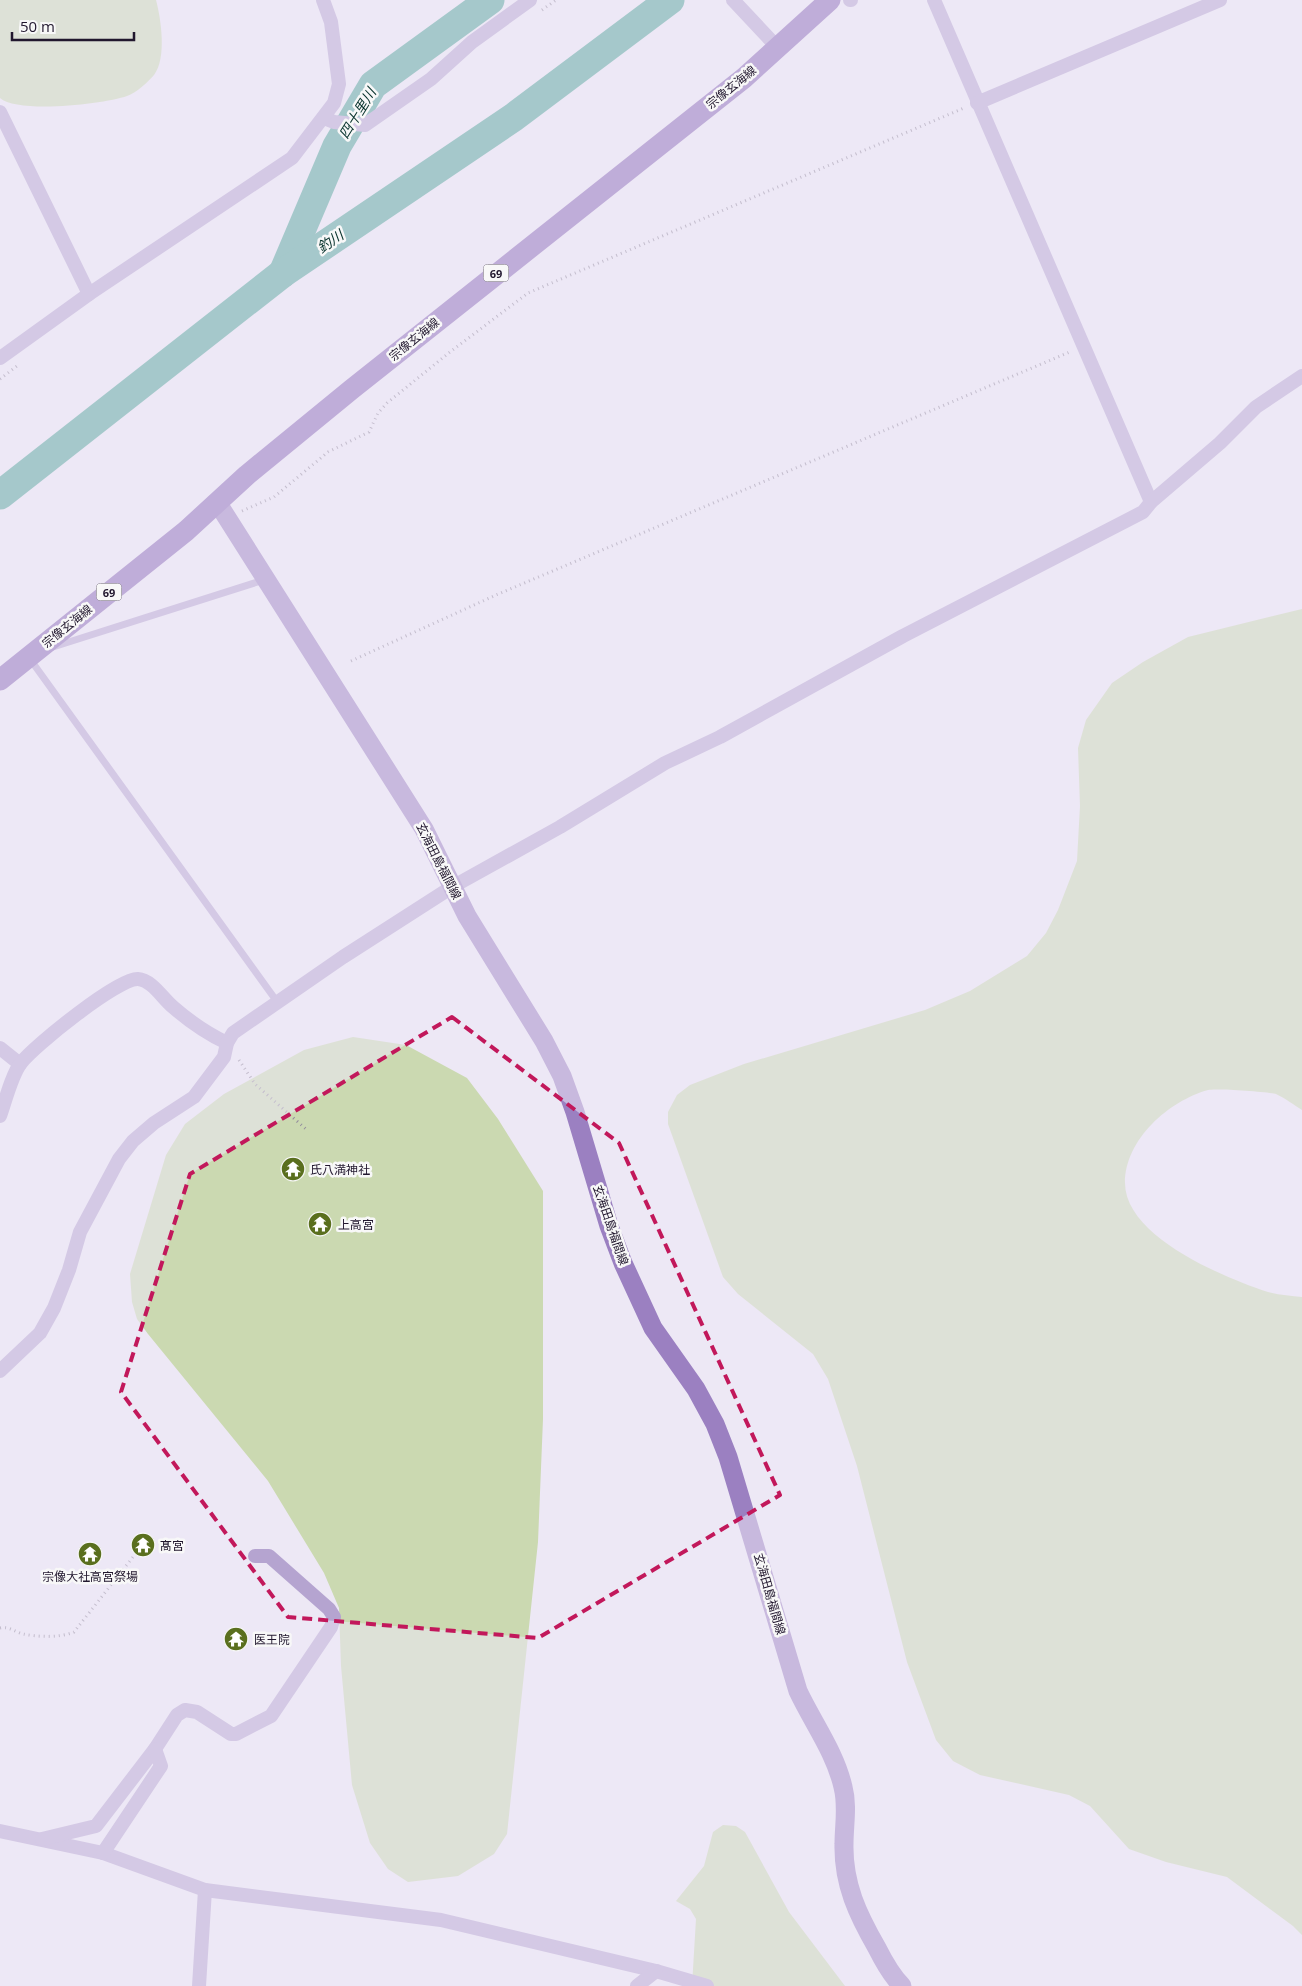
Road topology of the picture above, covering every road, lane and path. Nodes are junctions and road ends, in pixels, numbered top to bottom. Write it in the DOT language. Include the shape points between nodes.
graph roads {
  1 [pos="323,0"];
  2 [pos="530,0"];
  3 [pos="733,0"];
  4 [pos="830,0"];
  5 [pos="934,0"];
  6 [pos="1220,0"];
  7 [pos="772,41"];
  8 [pos="976,103"];
  9 [pos="0,112"];
  10 [pos="329,120"];
  11 [pos="89,294"];
  12 [pos="1083,347"];
  13 [pos="0,358"];
  14 [pos="1302,376"];
  15 [pos="1151,502"];
  16 [pos="221,510"];
  17 [pos="265,580"];
  18 [pos="31,655"];
  19 [pos="351,661"];
  20 [pos="0,680"];
  21 [pos="452,887"];
  22 [pos="278,1003"];
  23 [pos="227,1043"];
  24 [pos="0,1048"];
  25 [pos="20,1064"];
  26 [pos="0,1116"];
  27 [pos="307,1130"];
  28 [pos="0,1371"];
  29 [pos="256,1556"];
  30 [pos="133,1557"];
  31 [pos="0,1628"];
  32 [pos="155,1749"];
  33 [pos="0,1831"];
  34 [pos="41,1839"];
  35 [pos="103,1853"];
  36 [pos="205,1890"];
  37 [pos="656,1971"];
  38 [pos="199,1986"];
  39 [pos="637,1986"];
  40 [pos="706,1986"];
  41 [pos="902,1986"];
  1 -- 10 [label="street" via="331,22 338,84"];
  2 -- 10 [label="street" via="472,42 431,79 365,125"];
  3 -- 7 [label="street"];
  4 -- 7 [label="main road, 宗像玄海線 / 69"];
  5 -- 8 [label="street"];
  6 -- 8 [label="street"];
  7 -- 16 [label="main road, 宗像玄海線 / 69" via="744,78 359,383"];
  8 -- 12 [label="street"];
  8 -- 16 [label="path" via="528,293 388,403 378,413 369,432 342,443 274,497"];
  9 -- 11 [label="street"];
  10 -- 11 [label="street" via="292,158"];
  11 -- 13 [label="street"];
  12 -- 15 [label="street"];
  12 -- 19 [label="path" via="496,595"];
  14 -- 15 [label="street" via="1256,407 1220,443"];
  15 -- 21 [label="street" via="1143,512 904,636 720,737 665,763"];
  16 -- 17 [label="main road, 玄海田島福間線"];
  16 -- 18 [label="main road, 宗像玄海線 / 69" via="186,531"];
  17 -- 18 [label="lane"];
  17 -- 21 [label="main road, 玄海田島福間線" via="424,829"];
  18 -- 20 [label="main road, 宗像玄海線 / 69"];
  18 -- 22 [label="lane"];
  21 -- 22 [label="street"];
  21 -- 41 [label="main road, 玄海田島福間線" via="562,1076 623,1263 653,1328 696,1389 715,1424 728,1456 798,1691 835,1760 844,1789 848,1886 857,1913 890,1973"];
  22 -- 23 [label="street" via="233,1033"];
  23 -- 25 [label="street" via="212,1036 173,1007 148,983 138,979 114,989 70,1019"];
  23 -- 27 [label="path" via="255,1084"];
  23 -- 28 [label="street" via="224,1057 194,1097 154,1123 118,1159 80,1232 54,1308 40,1333"];
  24 -- 25 [label="street"];
  25 -- 26 [label="street"];
  29 -- 32 [label="street" via="269,1556 329,1608 334,1617 331,1627 271,1716 231,1734 197,1712 186,1710 177,1715"];
  30 -- 31 [label="path" via="74,1632 63,1636 22,1634"];
  32 -- 34 [label="street" via="96,1826"];
  32 -- 35 [label="street" via="160,1766"];
  33 -- 34 [label="street"];
  34 -- 35 [label="street"];
  35 -- 36 [label="street"];
  36 -- 37 [label="street" via="441,1920"];
  36 -- 38 [label="street"];
  37 -- 39 [label="street"];
  37 -- 40 [label="street"];
}
